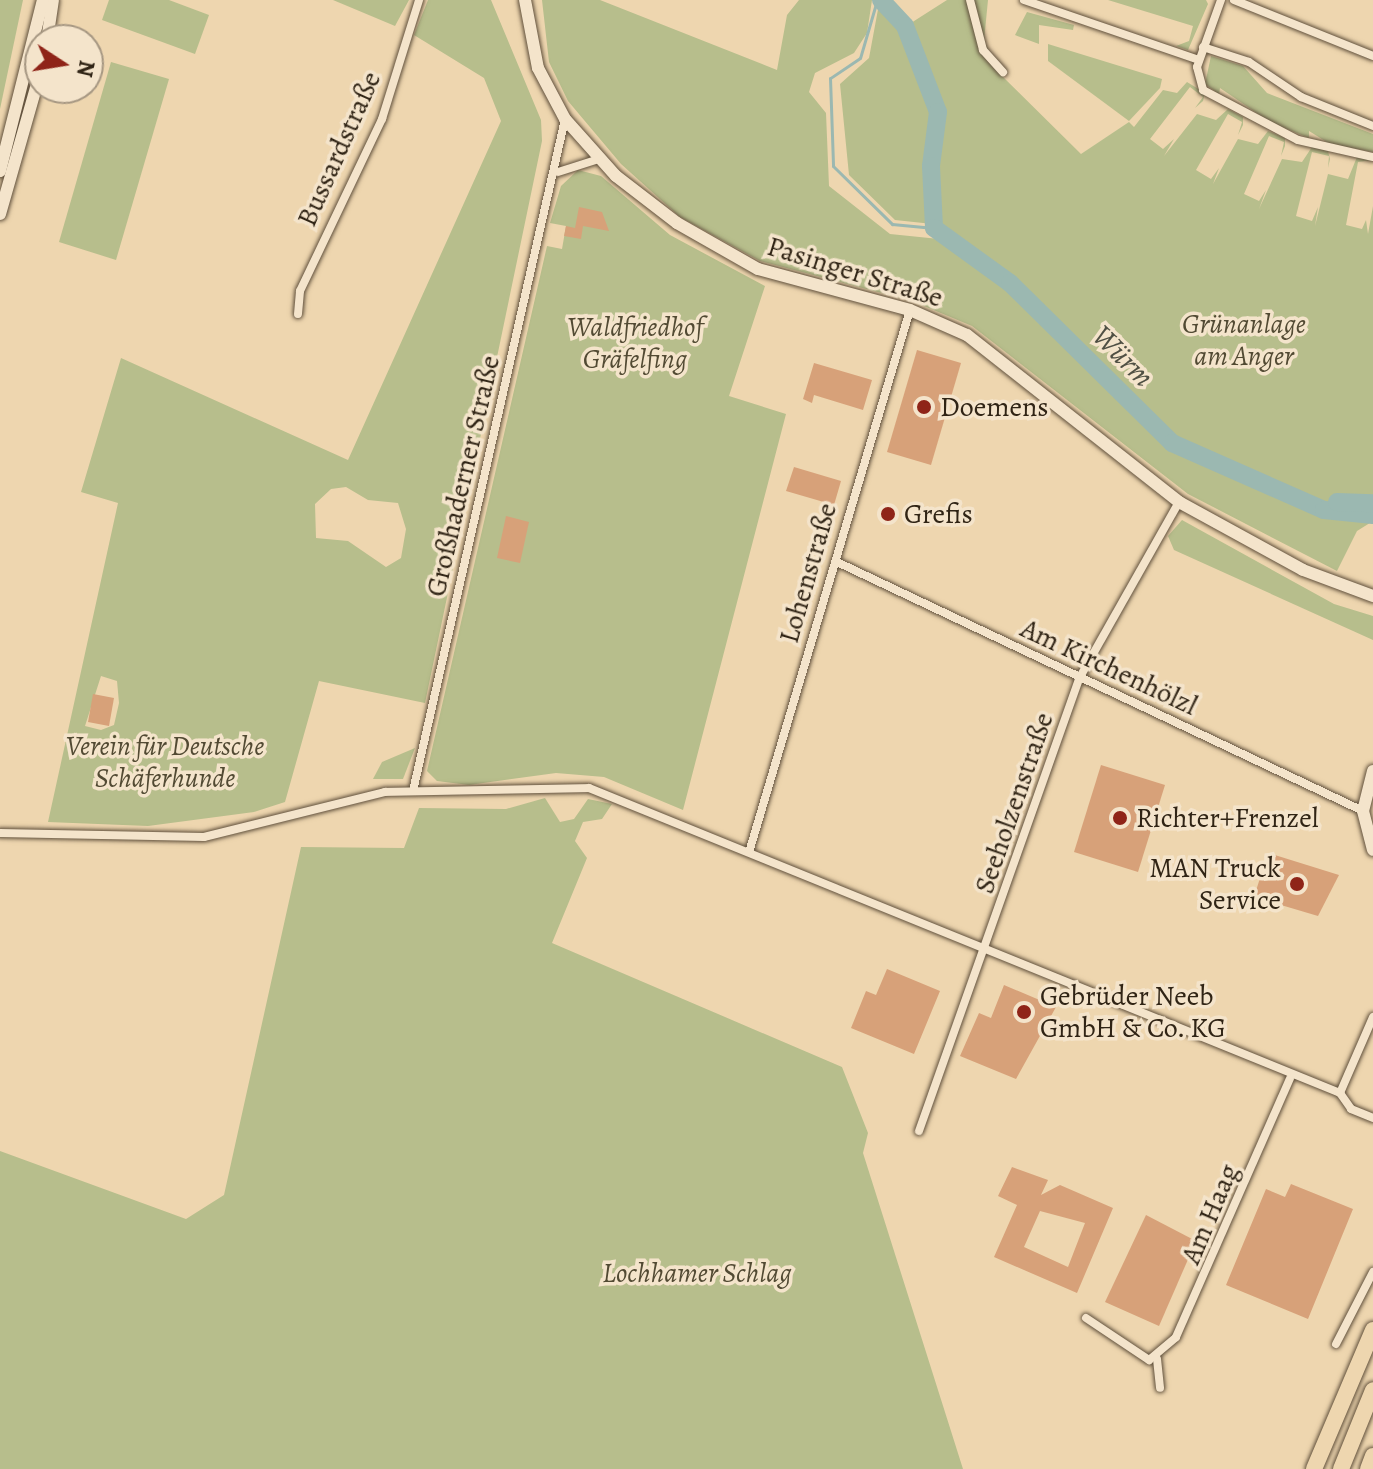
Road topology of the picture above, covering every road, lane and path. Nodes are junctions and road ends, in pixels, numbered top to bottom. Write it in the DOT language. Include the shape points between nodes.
graph roads {
  1 [pos="43,0"];
  2 [pos="53,0"];
  3 [pos="419,0"];
  4 [pos="525,0"];
  5 [pos="970,0"];
  6 [pos="1024,0"];
  7 [pos="1221,0"];
  8 [pos="1234,0"];
  9 [pos="49,24"];
  10 [pos="1203,47"];
  11 [pos="1373,56"];
  12 [pos="1199,60"];
  13 [pos="1003,72"];
  14 [pos="31,104"];
  15 [pos="565,119"];
  16 [pos="1373,126"];
  17 [pos="1373,157"];
  18 [pos="599,159"];
  19 [pos="0,171"];
  20 [pos="557,173"];
  21 [pos="0,214"];
  22 [pos="910,310"];
  23 [pos="298,314"];
  24 [pos="1179,502"];
  25 [pos="837,562"];
  26 [pos="1372,596"];
  27 [pos="1080,677"];
  28 [pos="1373,771"];
  29 [pos="413,791"];
  30 [pos="1363,811"];
  31 [pos="0,833"];
  32 [pos="750,849"];
  33 [pos="1373,850"];
  34 [pos="987,952"];
  35 [pos="1373,1017"];
  36 [pos="1290,1078"];
  37 [pos="1340,1093"];
  38 [pos="1373,1118"];
  39 [pos="919,1131"];
  40 [pos="1373,1272"];
  41 [pos="1086,1318"];
  42 [pos="1373,1330"];
  43 [pos="1336,1344"];
  44 [pos="1157,1359"];
  45 [pos="1160,1388"];
  46 [pos="1373,1390"];
  47 [pos="1373,1456"];
  48 [pos="1314,1469"];
  49 [pos="1341,1469"];
  50 [pos="1368,1469"];
  1 -- 19 [label="main road"];
  2 -- 9 [label="main road"];
  3 -- 23 [label="street, Bussardstraße" via="382,119 300,291"];
  4 -- 15 [label="main road, Pasinger Straße" via="534,57"];
  5 -- 13 [label="street" via="983,50"];
  6 -- 12 [label="street"];
  7 -- 10 [label="street"];
  8 -- 11 [label="street"];
  10 -- 12 [label="street"];
  10 -- 16 [label="street" via="1249,62 1272,82"];
  12 -- 17 [label="street" via="1203,90 1249,118 1308,144"];
  14 -- 21 [label="main road"];
  15 -- 18 [label="main road, Pasinger Straße"];
  15 -- 20 [label="street, Großhaderner Straße"];
  18 -- 20 [label="street"];
  18 -- 22 [label="main road, Pasinger Straße" via="677,223 758,269"];
  20 -- 29 [label="street, Großhaderner Straße"];
  22 -- 24 [label="main road, Pasinger Straße" via="997,353"];
  22 -- 25 [label="street, Lohenstraße"];
  24 -- 26 [label="main road, Pasinger Straße" via="1303,570"];
  24 -- 27 [label="street, Seeholzenstraße"];
  25 -- 27 [label="street, Am Kirchenhölzl"];
  25 -- 32 [label="street, Lohenstraße"];
  27 -- 30 [label="street, Am Kirchenhölzl"];
  27 -- 34 [label="street, Seeholzenstraße"];
  28 -- 30 [label="main road"];
  29 -- 31 [label="street" via="204,837"];
  29 -- 32 [label="street" via="466,795 589,788"];
  30 -- 33 [label="main road"];
  32 -- 34 [label="street"];
  34 -- 36 [label="street"];
  34 -- 39 [label="street, Seeholzenstraße"];
  35 -- 37 [label="street"];
  36 -- 37 [label="street"];
  36 -- 44 [label="street, Am Haag" via="1201,1290"];
  37 -- 38 [label="street" via="1351,1109"];
  40 -- 43 [label="street"];
  41 -- 44 [label="street" via="1135,1357"];
  42 -- 48 [label="highway"];
  44 -- 45 [label="street"];
  46 -- 49 [label="highway"];
  47 -- 50 [label="highway"];
}
